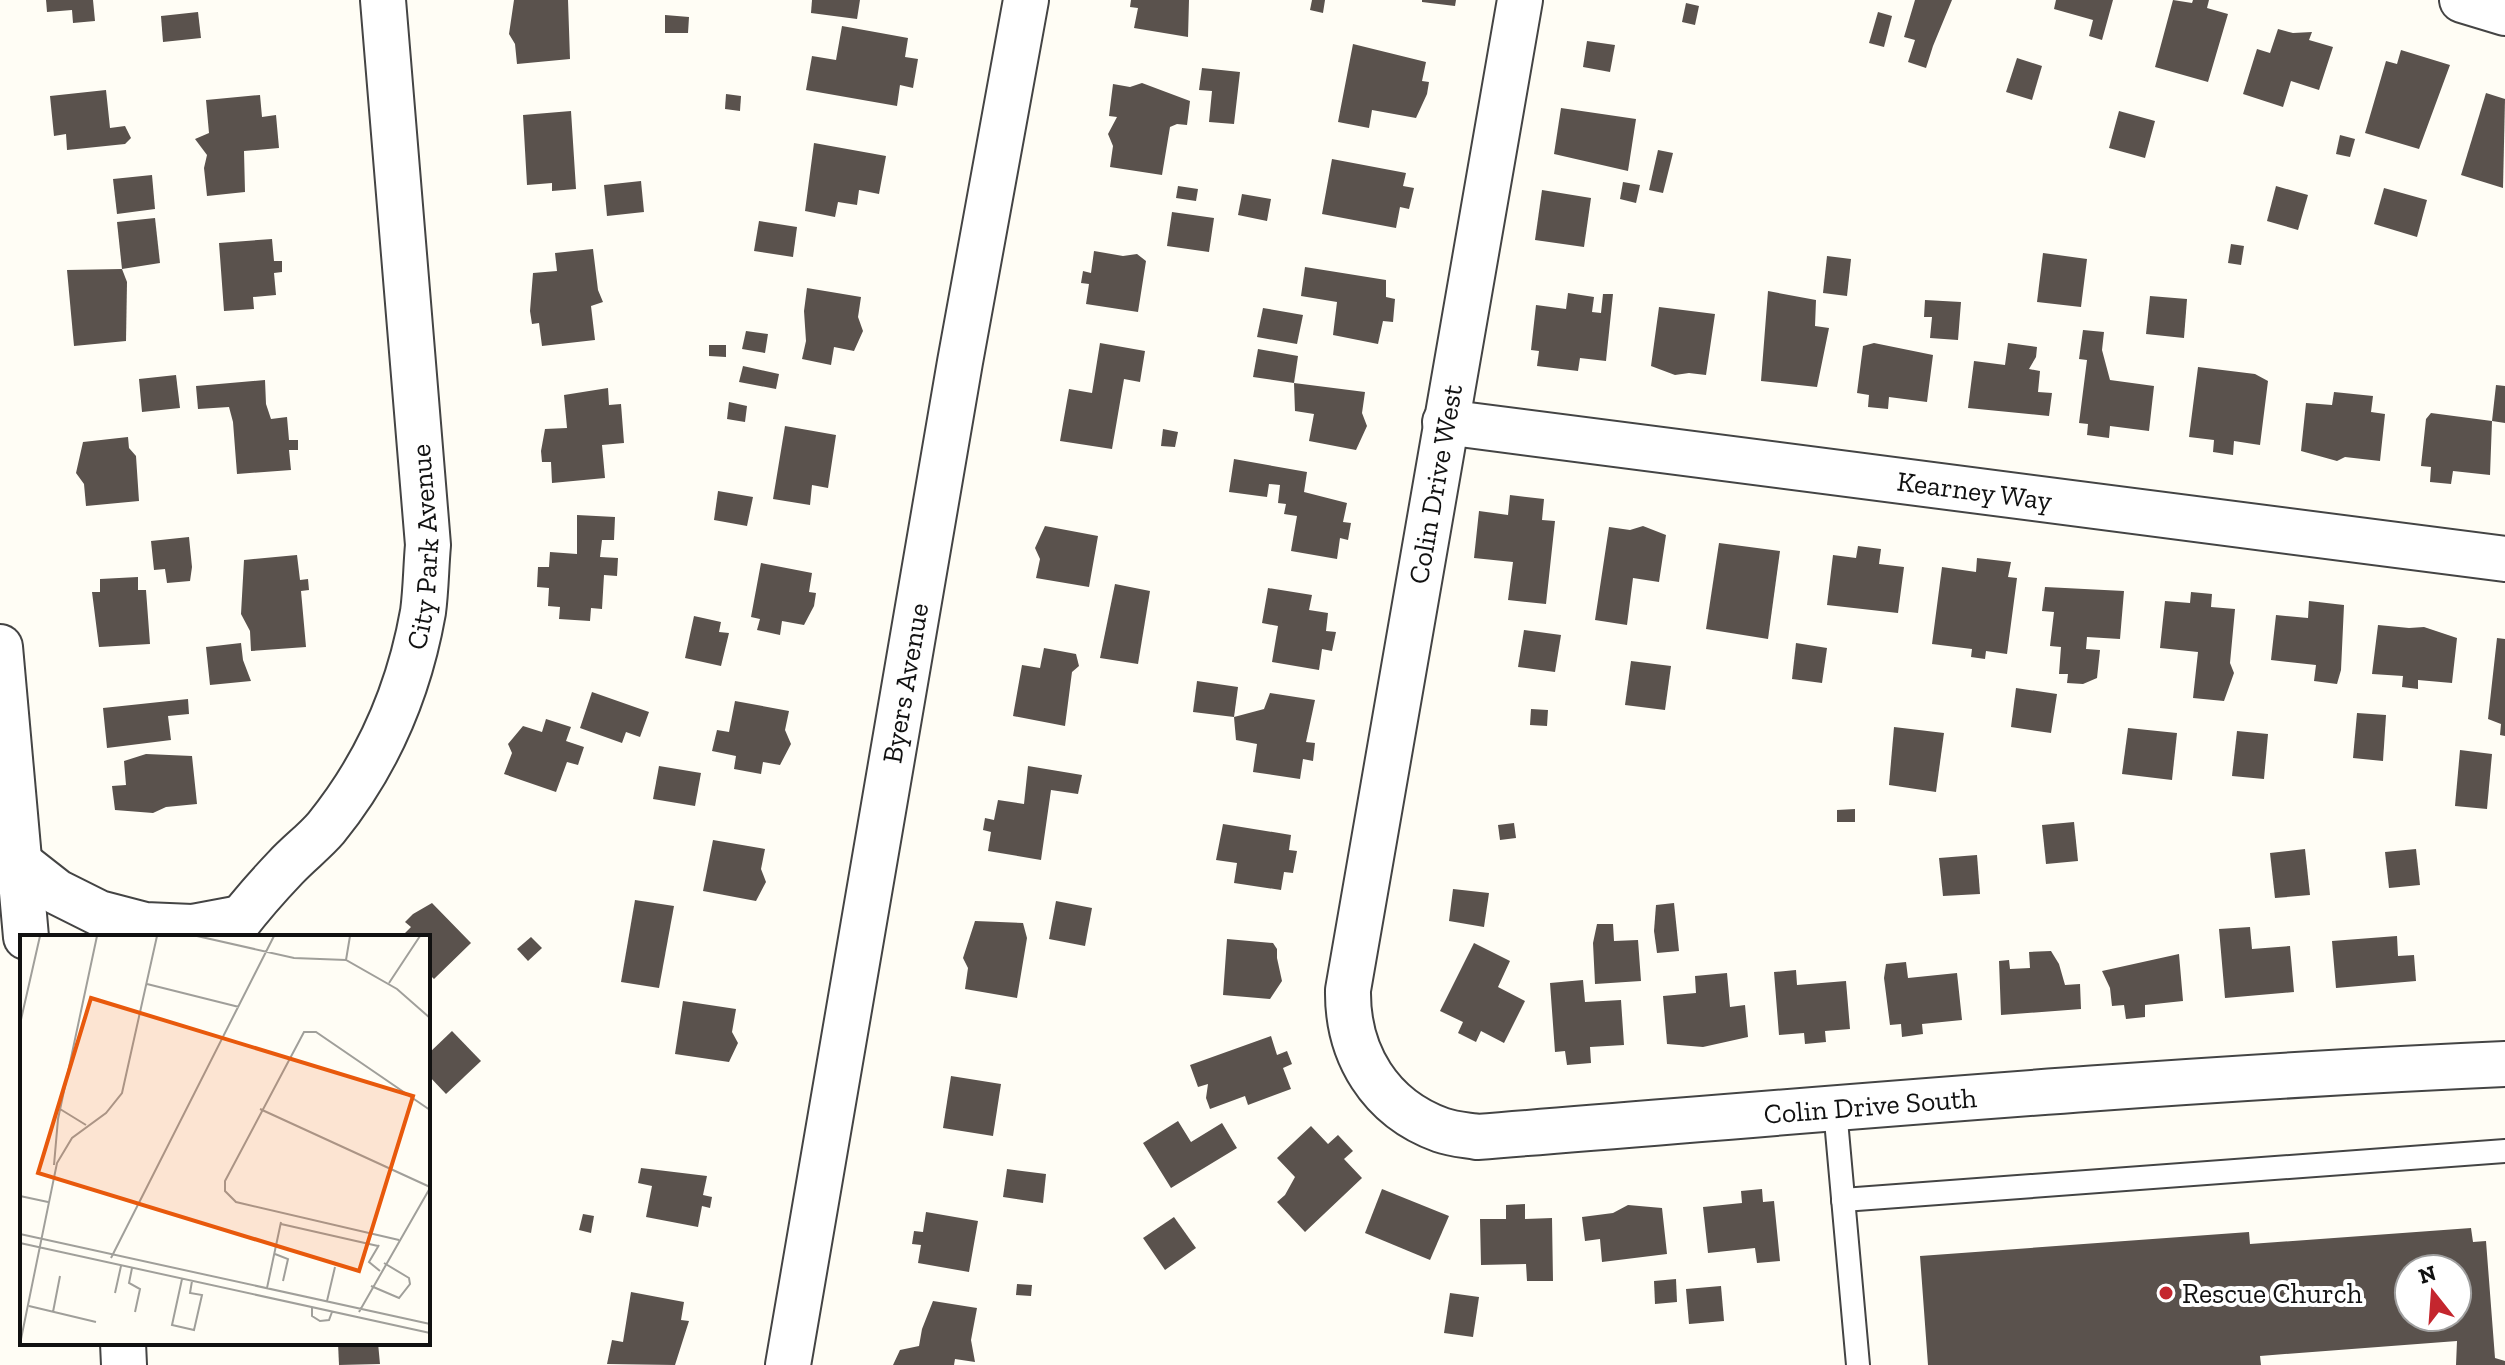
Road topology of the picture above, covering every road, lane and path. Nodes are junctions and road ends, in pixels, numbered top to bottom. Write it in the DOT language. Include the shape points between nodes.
graph roads {
  1 [pos="383,0"];
  2 [pos="1026,0"];
  3 [pos="1520,0"];
  4 [pos="2462,0"];
  5 [pos="2505,13"];
  6 [pos="1445,422"];
  7 [pos="2505,559"];
  8 [pos="0,647"];
  9 [pos="20,863"];
  10 [pos="234,928"];
  11 [pos="26,935"];
  12 [pos="1352,968"];
  13 [pos="2505,1064"];
  14 [pos="1835,1109"];
  15 [pos="2505,1151"];
  16 [pos="1843,1200"];
  17 [pos="120,1345"];
  18 [pos="124,1365"];
  19 [pos="788,1365"];
  20 [pos="1858,1365"];
  1 -- 10 [label="street, City Park Avenue" via="428,545 423,612 386,736 355,790"];
  2 -- 19 [label="street, Byers Avenue"];
  3 -- 6 [label="street, Colin Drive West"];
  4 -- 5 [label="street"];
  6 -- 7 [label="street, Kearney Way"];
  6 -- 12 [label="street, Colin Drive West"];
  8 -- 9 [label="street"];
  9 -- 10 [label="street" via="57,892 99,913 145,925"];
  9 -- 11 [label="street"];
  12 -- 14 [label="street, Colin Drive South" via="1348,1013 1355,1048 1377,1086 1409,1115 1442,1131 1477,1137"];
  13 -- 14 [label="street, Colin Drive South"];
  14 -- 16 [label="lane"];
  15 -- 16 [label="lane"];
  16 -- 20 [label="lane"];
  17 -- 18 [label="street"];
}
